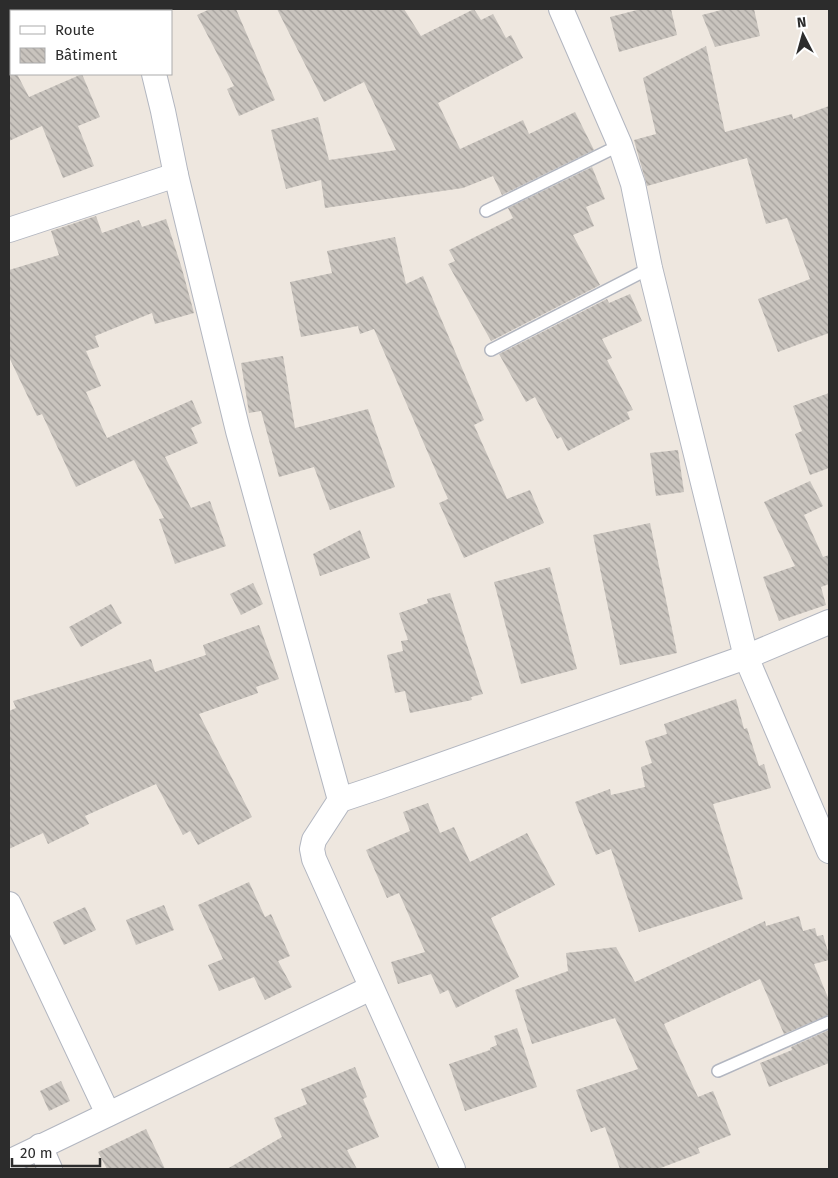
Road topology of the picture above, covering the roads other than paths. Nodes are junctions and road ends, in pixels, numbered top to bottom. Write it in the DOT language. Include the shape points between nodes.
graph roads {
  1 [pos="561,9"];
  2 [pos="154,75"];
  3 [pos="620,145"];
  4 [pos="176,176"];
  5 [pos="486,211"];
  6 [pos="9,230"];
  7 [pos="650,268"];
  8 [pos="491,350"];
  9 [pos="829,622"];
  10 [pos="746,657"];
  11 [pos="340,800"];
  12 [pos="829,851"];
  13 [pos="9,904"];
  14 [pos="371,988"];
  15 [pos="829,1022"];
  16 [pos="718,1071"];
  17 [pos="108,1114"];
  18 [pos="40,1146"];
  19 [pos="9,1162"];
  20 [pos="50,1169"];
  21 [pos="453,1169"];
  1 -- 3 [label="street"];
  2 -- 4 [label="street"];
  3 -- 5 [label="lane"];
  3 -- 7 [label="street" via="633,184"];
  4 -- 6 [label="street"];
  4 -- 11 [label="street" via="238,430"];
  7 -- 8 [label="lane"];
  7 -- 10 [label="street"];
  9 -- 10 [label="street"];
  10 -- 11 [label="street"];
  10 -- 12 [label="street"];
  11 -- 14 [label="street" via="314,840 312,850"];
  13 -- 17 [label="street"];
  14 -- 17 [label="street"];
  14 -- 21 [label="street"];
  15 -- 16 [label="lane"];
  17 -- 18 [label="street"];
  18 -- 19 [label="street"];
  18 -- 20 [label="street"];
}
